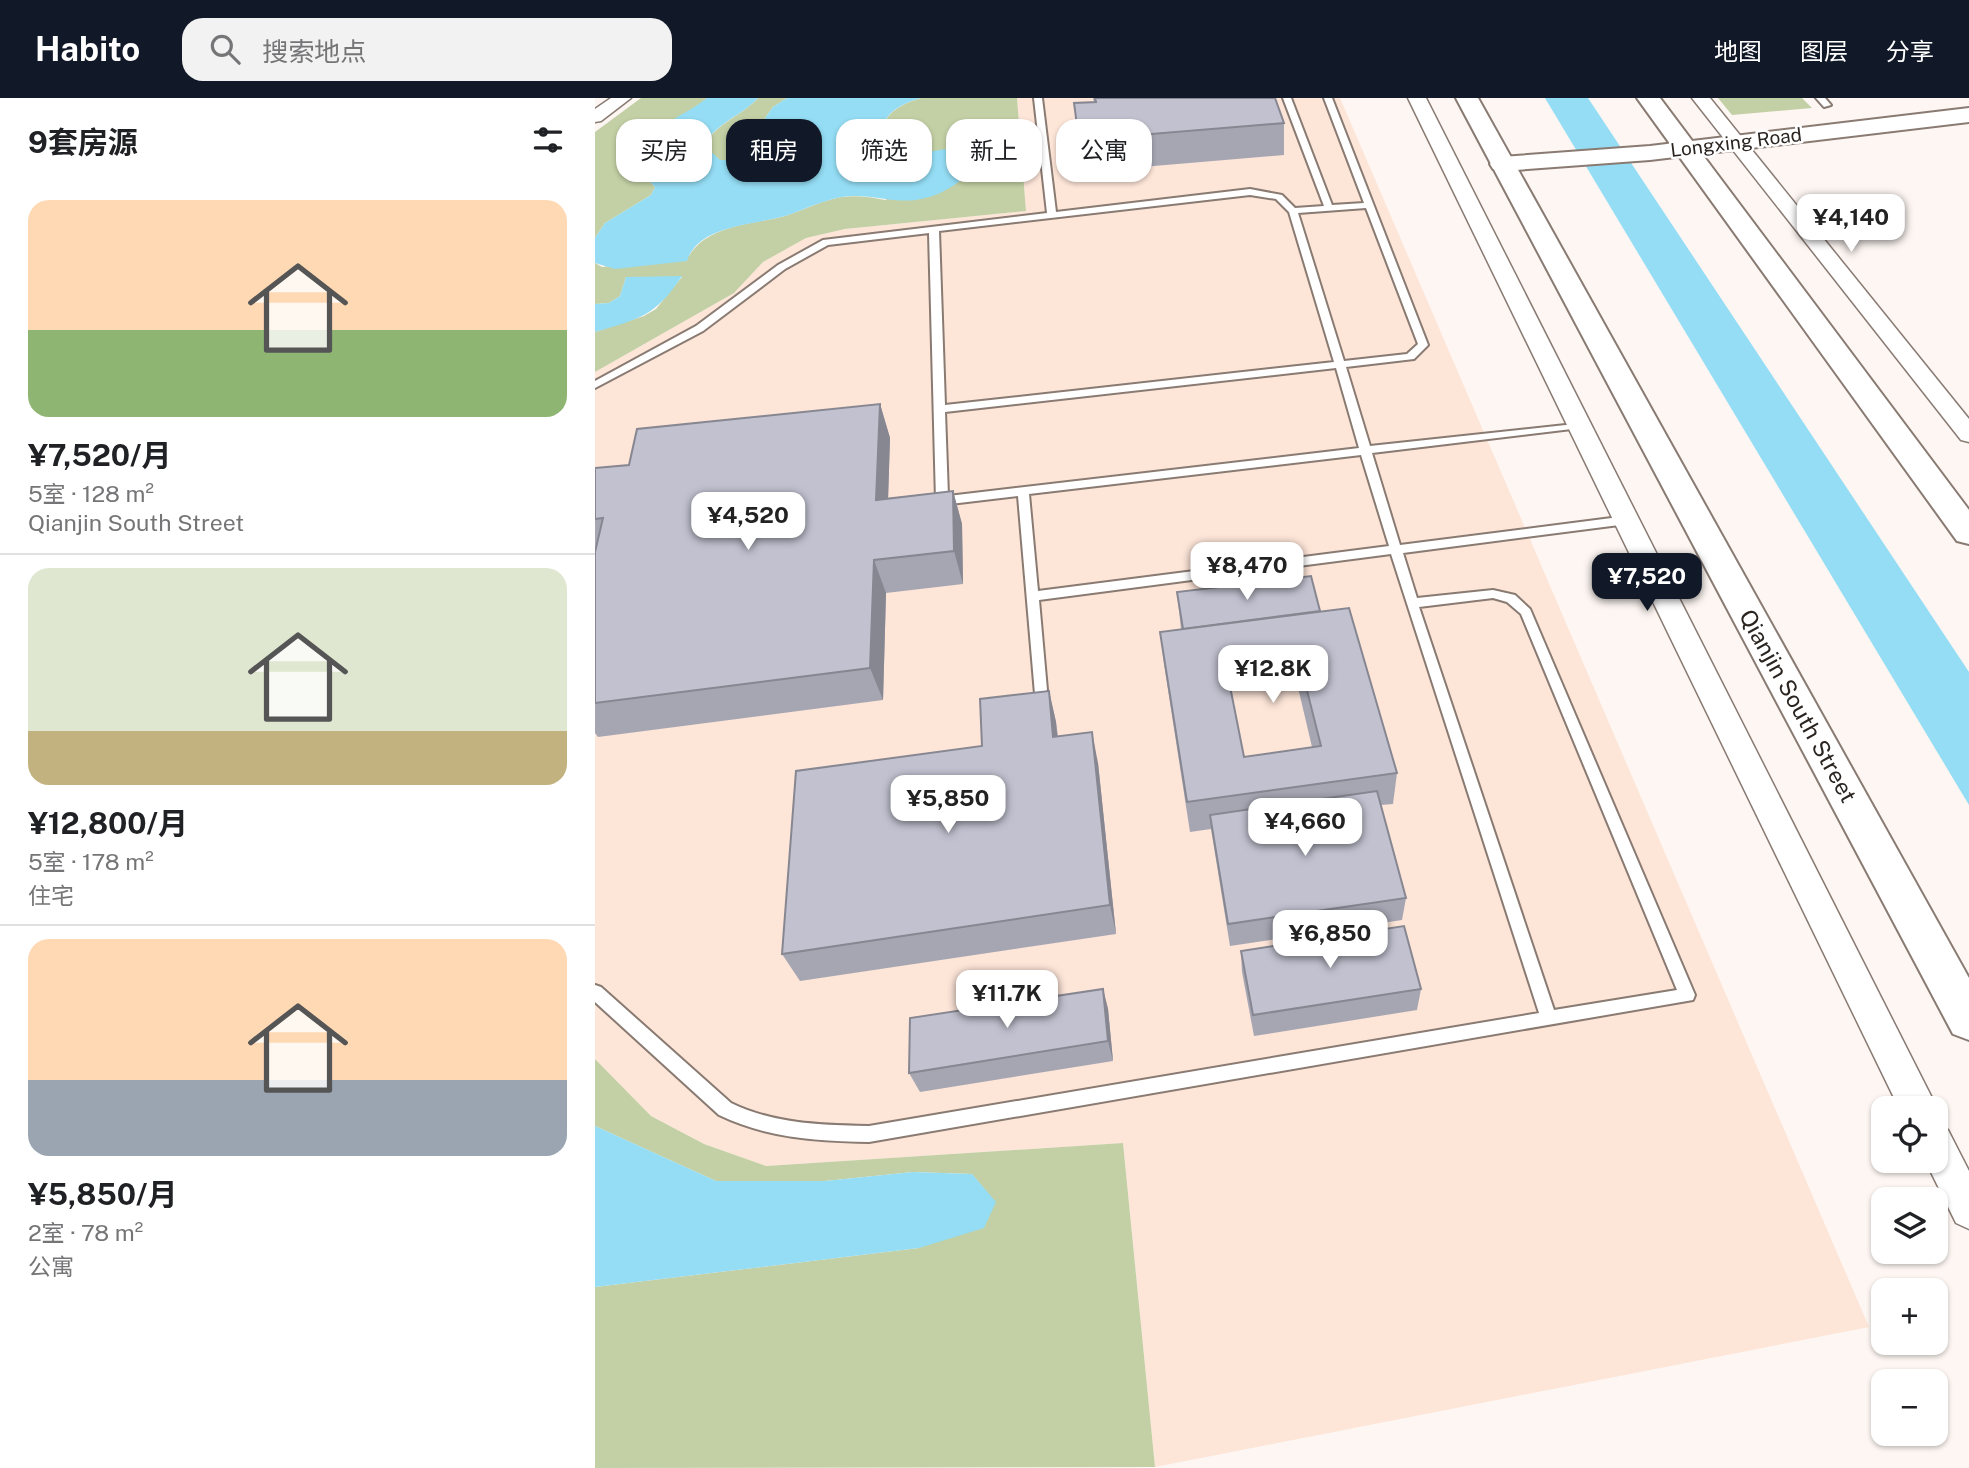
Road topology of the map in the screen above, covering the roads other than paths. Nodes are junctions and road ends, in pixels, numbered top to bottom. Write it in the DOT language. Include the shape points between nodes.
graph roads {
  1 [pos="622,98"];
  2 [pos="1038,98"];
  3 [pos="1287,98"];
  4 [pos="1328,98"];
  5 [pos="1417,98"];
  6 [pos="1467,98"];
  7 [pos="1648,98"];
  8 [pos="1701,98"];
  9 [pos="1969,115"];
  10 [pos="595,117"];
  11 [pos="1736,142"];
  12 [pos="1685,148"];
  13 [pos="1502,164"];
  14 [pos="1369,205"];
  15 [pos="1329,208"];
  16 [pos="1293,211"];
  17 [pos="1052,214"];
  18 [pos="934,228"];
  19 [pos="1339,365"];
  20 [pos="595,385"];
  21 [pos="939,409"];
  22 [pos="1580,425"];
  23 [pos="1969,435"];
  24 [pos="1364,451"];
  25 [pos="1023,491"];
  26 [pos="1627,520"];
  27 [pos="1969,533"];
  28 [pos="1395,550"];
  29 [pos="1032,596"];
  30 [pos="1412,603"];
  31 [pos="1040,691"];
  32 [pos="595,992"];
  33 [pos="1549,1019"];
  34 [pos="1969,1020"];
  35 [pos="1913,1096"];
  36 [pos="1948,1168"];
  37 [pos="1969,1210"];
  1 -- 10 [label="street"];
  2 -- 17 [label="lane"];
  3 -- 15 [label="lane"];
  4 -- 14 [label="lane"];
  5 -- 22 [label="street"];
  6 -- 13 [label="main road, Qianjin South Street"];
  7 -- 12 [label="main road"];
  8 -- 11 [label="street"];
  9 -- 11 [label="main road, Longxing Road"];
  11 -- 12 [label="main road, Longxing Road"];
  11 -- 23 [label="street"];
  12 -- 13 [label="main road, Longxing Road"];
  12 -- 27 [label="main road"];
  13 -- 34 [label="main road, Qianjin South Street"];
  14 -- 15 [label="lane"];
  14 -- 19 [label="lane" via="1423,345 1410,357"];
  15 -- 16 [label="lane"];
  16 -- 17 [label="lane" via="1279,197 1249,192"];
  16 -- 19 [label="lane"];
  17 -- 18 [label="lane"];
  18 -- 20 [label="lane" via="842,239 812,248 713,320"];
  18 -- 21 [label="lane"];
  19 -- 21 [label="lane"];
  19 -- 24 [label="lane"];
  21 -- 25 [label="lane" via="942,501"];
  22 -- 24 [label="lane"];
  22 -- 26 [label="street"];
  24 -- 25 [label="lane"];
  24 -- 28 [label="lane"];
  25 -- 29 [label="lane"];
  26 -- 28 [label="lane"];
  26 -- 35 [label="street"];
  28 -- 29 [label="lane"];
  28 -- 30 [label="lane"];
  29 -- 31 [label="lane"];
  30 -- 33 [label="lane"];
  30 -- 33 [label="lane" via="1493,594 1511,598 1526,612 1687,995"];
  32 -- 33 [label="lane" via="725,1109 746,1121 825,1133 869,1134"];
  36 -- 37 [label="street"];
}
